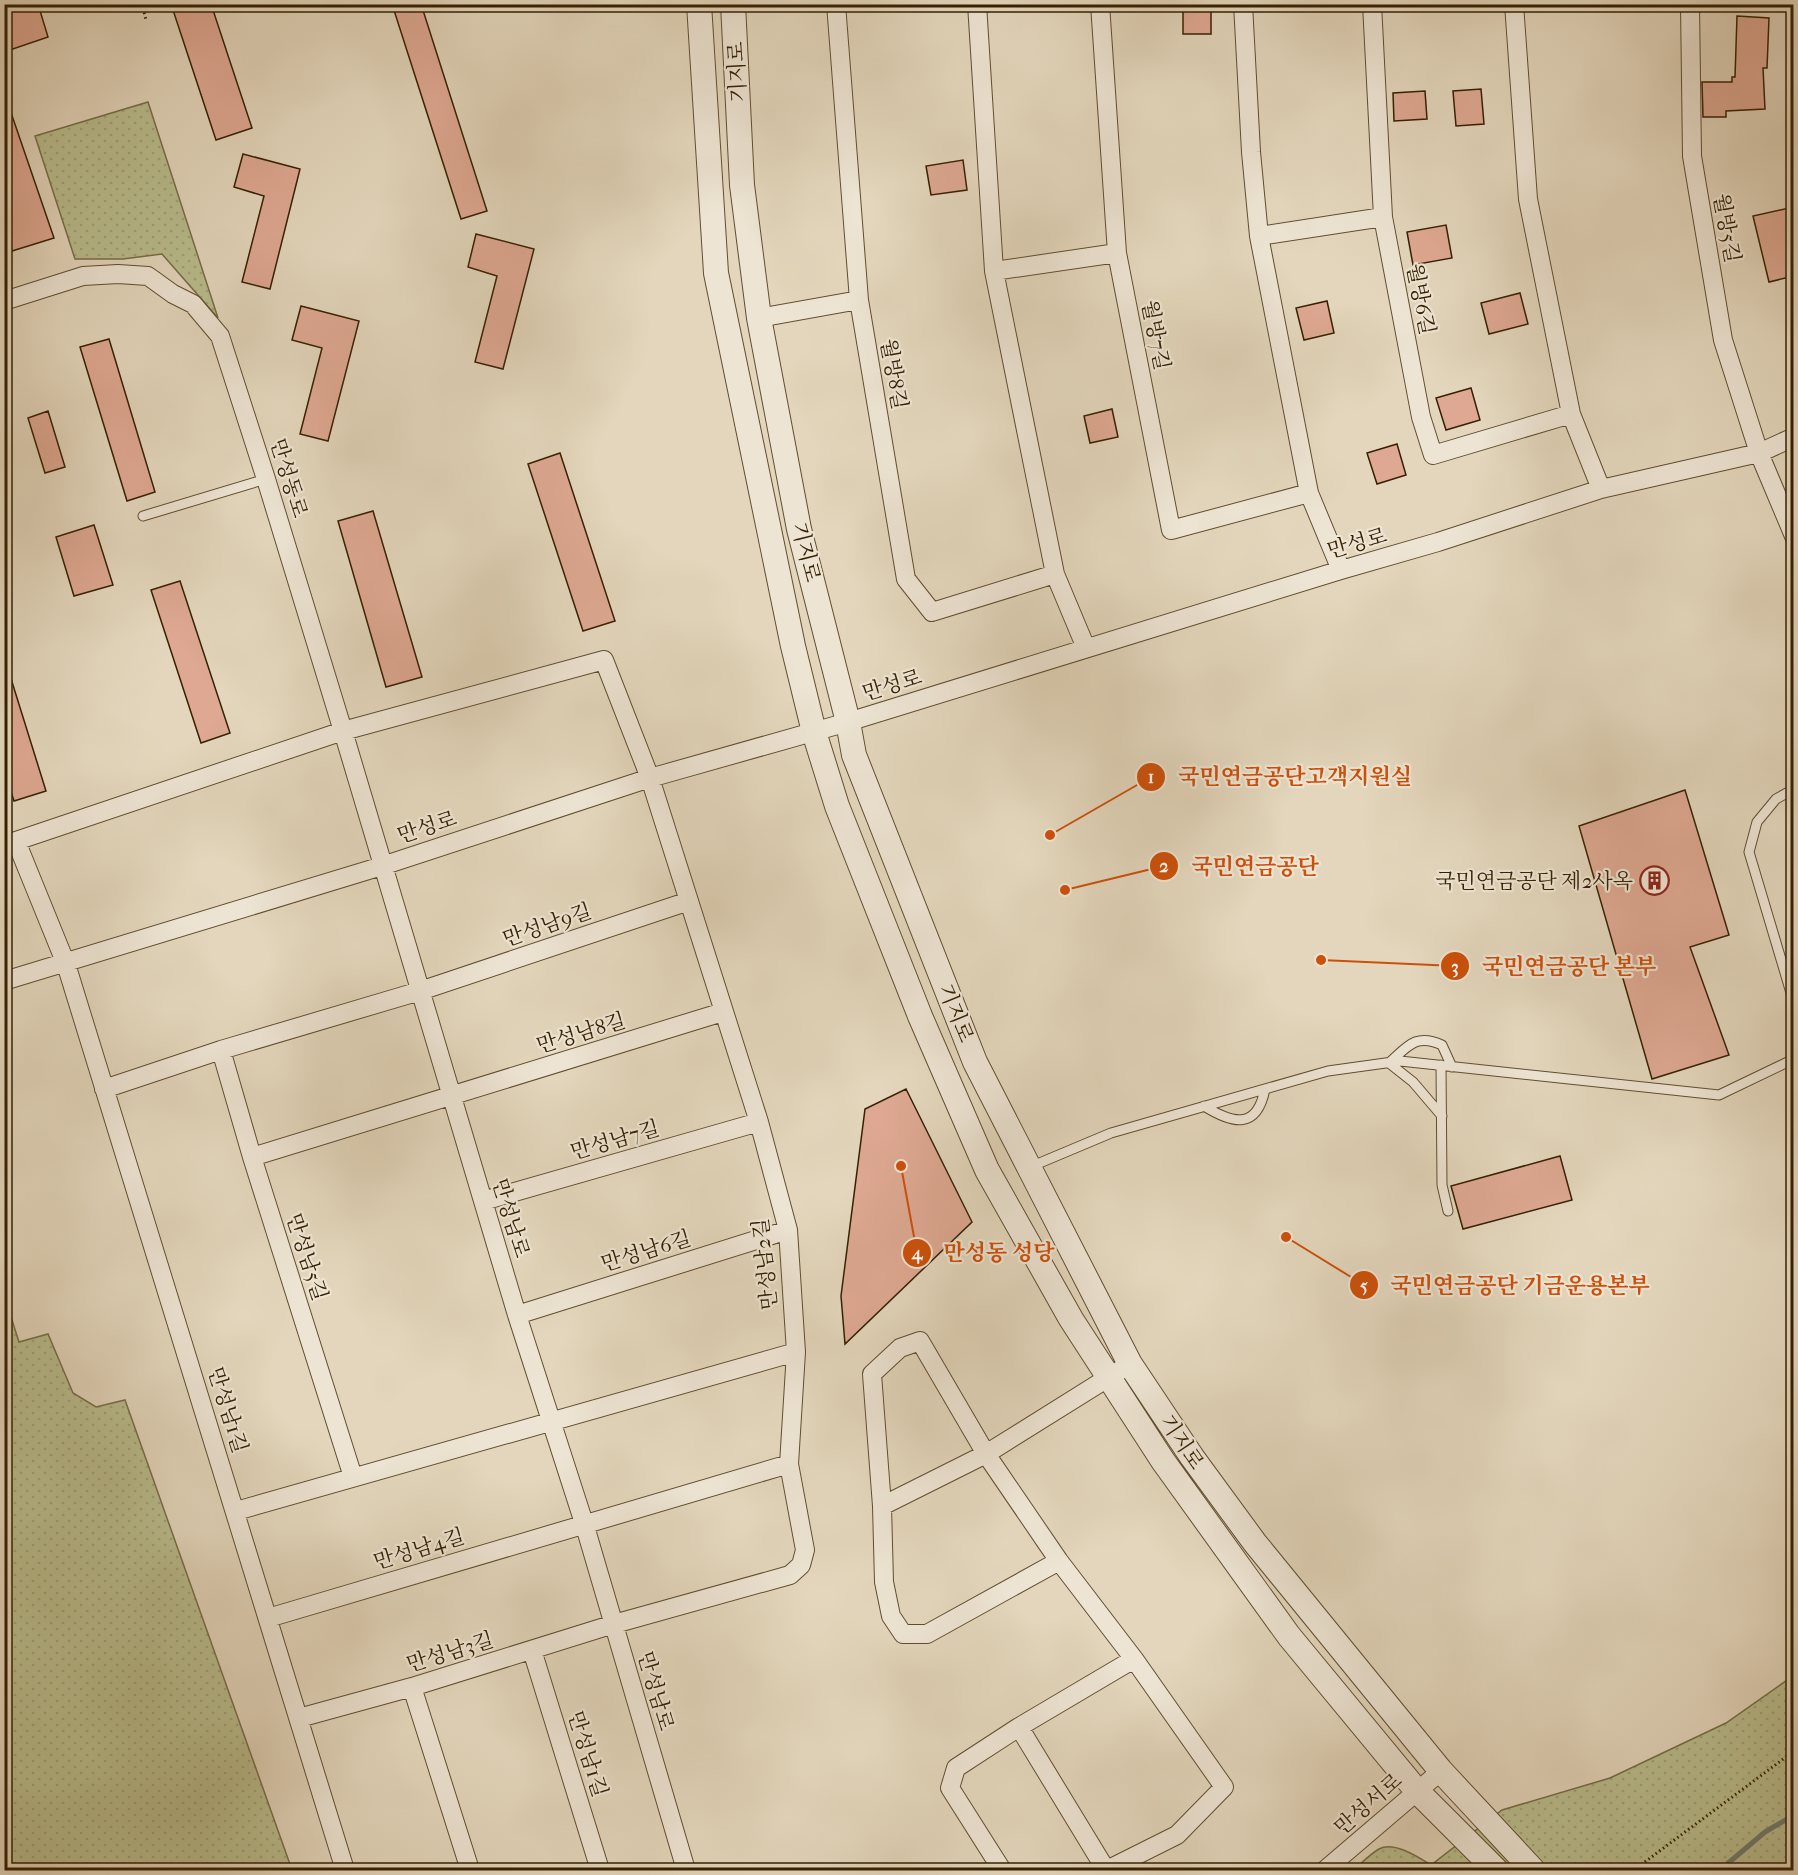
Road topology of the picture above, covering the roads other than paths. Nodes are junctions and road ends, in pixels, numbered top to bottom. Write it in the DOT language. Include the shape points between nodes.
graph roads {
  1 [pos="699,4"];
  2 [pos="733,4"];
  3 [pos="836,4"];
  4 [pos="977,4"];
  5 [pos="1100,4"];
  6 [pos="1243,4"];
  7 [pos="1372,4"];
  8 [pos="1514,4"];
  9 [pos="1690,4"];
  10 [pos="1383,217"];
  11 [pos="1259,236"];
  12 [pos="1117,253"];
  13 [pos="994,271"];
  14 [pos="859,300"];
  15 [pos="4,301"];
  16 [pos="759,318"];
  17 [pos="1570,414"];
  18 [pos="1794,437"];
  19 [pos="1759,453"];
  20 [pos="266,479"];
  21 [pos="1601,489"];
  22 [pos="1309,493"];
  23 [pos="143,516"];
  24 [pos="1794,536"];
  25 [pos="1341,570"];
  26 [pos="1055,574"];
  27 [pos="1086,648"];
  28 [pos="848,722"];
  29 [pos="343,731"];
  30 [pos="814,732"];
  31 [pos="650,778"];
  32 [pos="1794,789"];
  33 [pos="10,843"];
  34 [pos="382,866"];
  35 [pos="689,901"];
  36 [pos="66,964"];
  37 [pos="4,981"];
  38 [pos="420,991"];
  39 [pos="1794,1004"];
  40 [pos="723,1012"];
  41 [pos="221,1050"];
  42 [pos="1794,1059"];
  43 [pos="1389,1062"];
  44 [pos="1442,1065"];
  45 [pos="1452,1067"];
  46 [pos="104,1089"];
  47 [pos="1265,1089"];
  48 [pos="452,1097"];
  49 [pos="1204,1106"];
  50 [pos="1442,1116"];
  51 [pos="759,1122"];
  52 [pos="252,1157"];
  53 [pos="1028,1168"];
  54 [pos="483,1201"];
  55 [pos="1448,1211"];
  56 [pos="788,1230"];
  57 [pos="517,1315"];
  58 [pos="796,1352"];
  59 [pos="1130,1364"];
  60 [pos="1108,1377"];
  61 [pos="550,1420"];
  62 [pos="986,1454"];
  63 [pos="789,1464"];
  64 [pos="354,1477"];
  65 [pos="882,1506"];
  66 [pos="236,1511"];
  67 [pos="584,1523"];
  68 [pos="1059,1561"];
  69 [pos="268,1618"];
  70 [pos="614,1624"];
  71 [pos="532,1650"];
  72 [pos="1134,1659"];
  73 [pos="412,1687"];
  74 [pos="299,1718"];
  75 [pos="1018,1727"];
  76 [pos="1441,1771"];
  77 [pos="1418,1791"];
  78 [pos="345,1870"];
  79 [pos="470,1870"];
  80 [pos="600,1870"];
  81 [pos="686,1870"];
  82 [pos="1002,1870"];
  83 [pos="1106,1870"];
  84 [pos="1325,1870"];
  85 [pos="1496,1870"];
  86 [pos="1533,1870"];
  1 -- 30 [label="street, 기지로" via="716,273 792,646"];
  2 -- 16 [label="street, 기지로" via="742,185"];
  3 -- 14 [label="street, 월방8길"];
  4 -- 13 [label="street"];
  5 -- 12 [label="street, 월방7길"];
  6 -- 11 [label="street"];
  7 -- 10 [label="street, 월방6길"];
  8 -- 17 [label="street" via="1528,199"];
  9 -- 19 [label="street, 월방5길" via="1692,156 1723,340"];
  10 -- 11 [label="street"];
  10 -- 17 [label="street, 월방6길" via="1421,417 1433,455"];
  11 -- 22 [label="street"];
  12 -- 13 [label="street"];
  12 -- 22 [label="street, 월방7길" via="1171,530"];
  13 -- 26 [label="street"];
  14 -- 16 [label="street"];
  14 -- 26 [label="street, 월방8길" via="906,579 932,612"];
  15 -- 20 [label="street, 만성동로" via="83,276 118,274 148,276 193,303 220,336"];
  16 -- 28 [label="street, 기지로" via="800,529"];
  17 -- 21 [label="street"];
  18 -- 19 [label="street, 만성로"];
  19 -- 21 [label="street, 만성로"];
  19 -- 24 [label="street, 월방5길"];
  20 -- 23 [label="lane"];
  20 -- 29 [label="street, 만성동로"];
  21 -- 25 [label="street, 만성로"];
  22 -- 25 [label="street"];
  25 -- 27 [label="street, 만성로"];
  26 -- 27 [label="street"];
  27 -- 28 [label="street, 만성로"];
  28 -- 30 [label="street, 만성로"];
  28 -- 53 [label="street, 기지로" via="854,755 966,1041"];
  29 -- 31 [label="street, 만성남2길" via="604,660"];
  29 -- 33 [label="street"];
  29 -- 34 [label="street, 만성동로"];
  30 -- 31 [label="street, 만성로"];
  30 -- 60 [label="street, 기지로" via="846,828 920,1016 987,1170"];
  31 -- 34 [label="street, 만성로"];
  31 -- 35 [label="street, 만성남2길"];
  32 -- 39 [label="lane" via="1776,799 1757,822 1749,852"];
  33 -- 36 [label="street, 만성남1길"];
  34 -- 36 [label="street, 만성로"];
  34 -- 38 [label="street, 만성남로"];
  35 -- 38 [label="street, 만성남9길"];
  35 -- 40 [label="street, 만성남2길"];
  36 -- 37 [label="street, 만성로"];
  36 -- 46 [label="street, 만성남1길"];
  38 -- 41 [label="street"];
  38 -- 48 [label="street, 만성남로"];
  40 -- 48 [label="street, 만성남8길"];
  40 -- 51 [label="street, 만성남2길"];
  41 -- 46 [label="street"];
  41 -- 52 [label="street, 만성남5길"];
  42 -- 45 [label="lane" via="1719,1095"];
  43 -- 44 [label="lane"];
  43 -- 45 [label="lane" via="1415,1041 1431,1040 1442,1045"];
  43 -- 47 [label="lane" via="1329,1071"];
  43 -- 50 [label="lane" via="1413,1082"];
  44 -- 45 [label="lane"];
  44 -- 50 [label="lane"];
  46 -- 66 [label="street, 만성남1길"];
  47 -- 49 [label="lane"];
  47 -- 49 [label="lane" via="1262,1104 1250,1117 1237,1121"];
  48 -- 52 [label="street"];
  48 -- 54 [label="street, 만성남로"];
  49 -- 53 [label="lane" via="1111,1132"];
  50 -- 55 [label="lane" via="1442,1185"];
  51 -- 54 [label="street, 만성남7길"];
  51 -- 56 [label="street, 만성남2길"];
  52 -- 64 [label="street, 만성남5길"];
  53 -- 59 [label="street, 기지로"];
  54 -- 57 [label="street, 만성남로"];
  56 -- 57 [label="street, 만성남6길"];
  56 -- 58 [label="street, 만성남2길"];
  57 -- 61 [label="street, 만성남로"];
  58 -- 61 [label="street"];
  58 -- 63 [label="street, 만성남2길"];
  59 -- 60 [label="street"];
  59 -- 76 [label="street, 기지로" via="1255,1543"];
  60 -- 62 [label="street"];
  60 -- 77 [label="street, 기지로" via="1163,1461 1289,1636"];
  61 -- 64 [label="street"];
  61 -- 67 [label="street, 만성남로"];
  62 -- 65 [label="street"];
  62 -- 65 [label="street" via="920,1341 900,1348 872,1374"];
  62 -- 68 [label="street"];
  63 -- 67 [label="street"];
  63 -- 70 [label="street, 만성남2길" via="805,1550 801,1565 790,1575"];
  64 -- 66 [label="street"];
  65 -- 68 [label="street" via="884,1582 891,1616 903,1634 927,1634"];
  66 -- 69 [label="street, 만성남1길"];
  67 -- 69 [label="street, 만성남4길"];
  67 -- 70 [label="street, 만성남로"];
  68 -- 72 [label="street"];
  69 -- 74 [label="street, 만성남1길"];
  70 -- 71 [label="street, 만성남3길"];
  70 -- 81 [label="street, 만성남로"];
  71 -- 73 [label="street, 만성남3길"];
  71 -- 80 [label="street, 만성남1길"];
  72 -- 75 [label="street"];
  72 -- 83 [label="street" via="1224,1787 1177,1835"];
  73 -- 74 [label="street, 만성남3길"];
  73 -- 79 [label="street"];
  74 -- 78 [label="street, 만성남1길"];
  75 -- 82 [label="street" via="956,1768 950,1788"];
  75 -- 83 [label="street"];
  76 -- 77 [label="street, 만성서로"];
  76 -- 86 [label="street, 기지로"];
  77 -- 84 [label="street, 만성서로"];
  77 -- 85 [label="street, 기지로"];
}
